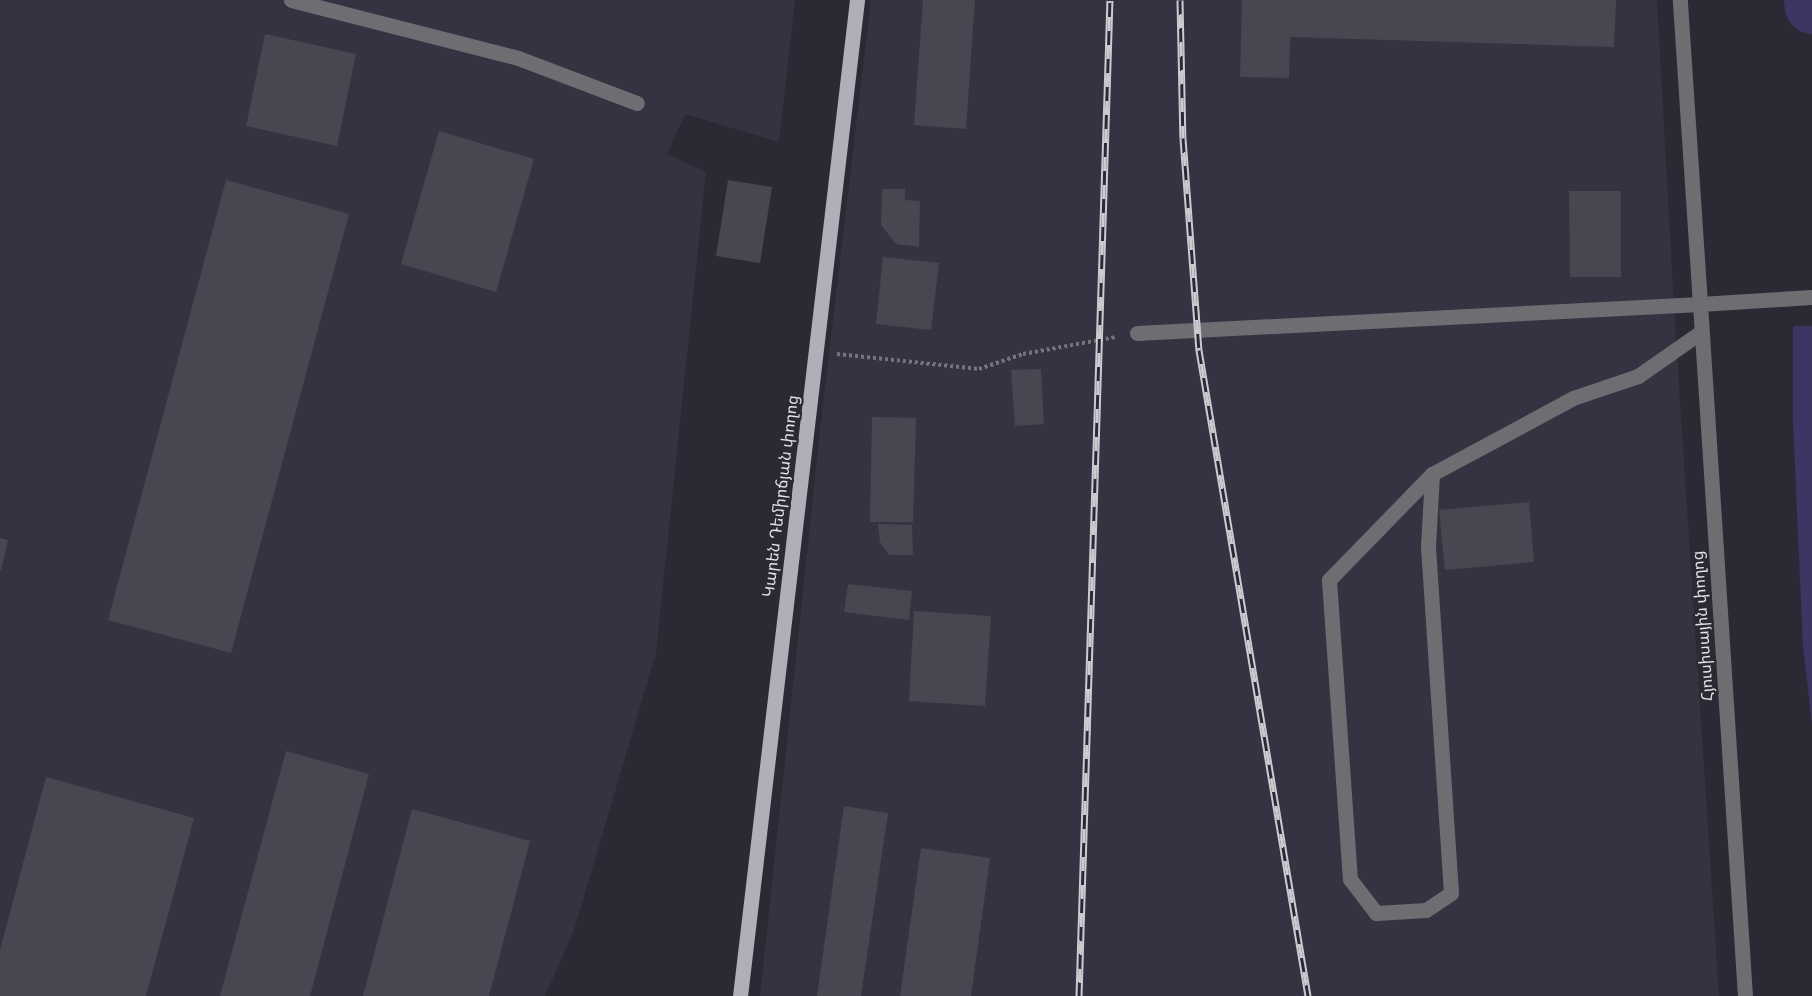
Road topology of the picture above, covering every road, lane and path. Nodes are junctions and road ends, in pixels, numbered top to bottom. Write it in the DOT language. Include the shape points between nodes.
graph roads {
  1 [pos="291,0"];
  2 [pos="857,0"];
  3 [pos="1680,0"];
  4 [pos="637,103"];
  5 [pos="1812,297"];
  6 [pos="1700,303"];
  7 [pos="1701,332"];
  8 [pos="1137,333"];
  9 [pos="815,352"];
  10 [pos="1432,474"];
  11 [pos="740,996"];
  12 [pos="1745,996"];
  1 -- 4 [label="street" via="518,58"];
  2 -- 9 [label="main road, Կարեն Դեմիրճյան փողոց"];
  3 -- 6 [label="street, Հյուսիսային փողոց"];
  5 -- 6 [label="street"];
  6 -- 7 [label="street, Հյուսիսային փողոց"];
  6 -- 8 [label="street"];
  7 -- 10 [label="street" via="1638,376 1573,398"];
  7 -- 12 [label="street, Հյուսիսային փողոց"];
  8 -- 9 [label="path" via="1023,354 979,369"];
  9 -- 11 [label="main road, Կարեն Դեմիրճյան փողոց"];
  10 -- 10 [label="street" via="1428,546 1451,893 1426,910 1376,913 1350,879 1329,580"];
}
